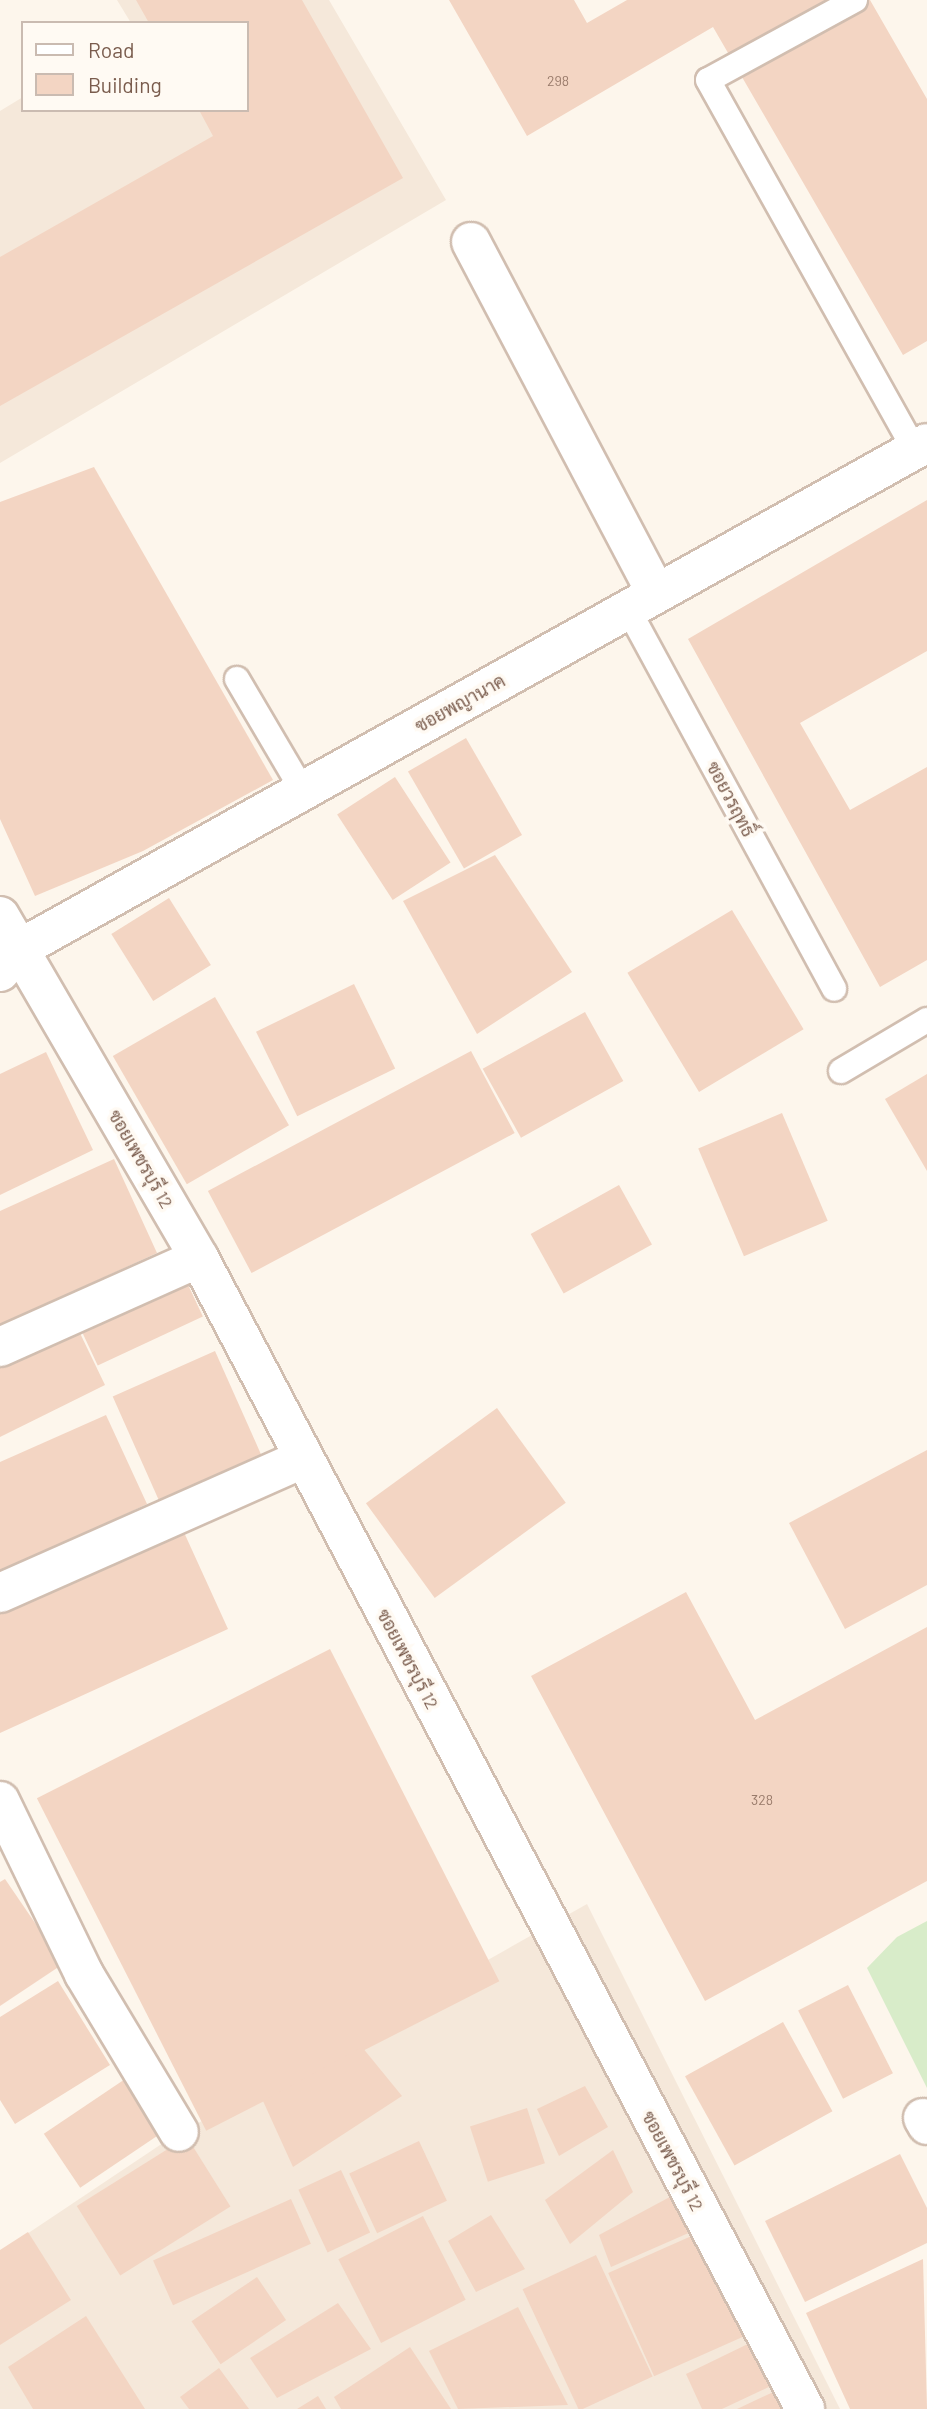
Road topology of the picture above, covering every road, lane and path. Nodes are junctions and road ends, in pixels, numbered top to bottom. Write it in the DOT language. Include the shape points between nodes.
graph roads {
  1 [pos="855,0"];
  2 [pos="471,242"];
  3 [pos="921,447"];
  4 [pos="642,601"];
  5 [pos="237,679"];
  6 [pos="303,791"];
  7 [pos="0,916"];
  8 [pos="9,961"];
  9 [pos="834,989"];
  10 [pos="927,1020"];
  11 [pos="841,1071"];
  12 [pos="199,1258"];
  13 [pos="0,1347"];
  14 [pos="302,1459"];
  15 [pos="0,1593"];
  16 [pos="0,1801"];
  17 [pos="11,1857"];
  18 [pos="179,2132"];
  19 [pos="805,2409"];
  1 -- 3 [label="lane" via="708,80"];
  2 -- 4 [label="street"];
  3 -- 4 [label="street, ซอยพญานาค"];
  4 -- 6 [label="street, ซอยพญานาค"];
  4 -- 9 [label="lane, ซอยวรฤทธิ์"];
  5 -- 6 [label="lane"];
  6 -- 8 [label="street, ซอยพญานาค"];
  7 -- 8 [label="street, ซอยเพชรบุรี 12"];
  8 -- 12 [label="street, ซอยเพชรบุรี 12"];
  10 -- 11 [label="lane"];
  12 -- 13 [label="street"];
  12 -- 14 [label="street, ซอยเพชรบุรี 12"];
  14 -- 15 [label="street"];
  14 -- 19 [label="street, ซอยเพชรบุรี 12"];
  16 -- 17 [label="street"];
  17 -- 18 [label="street"];
}
